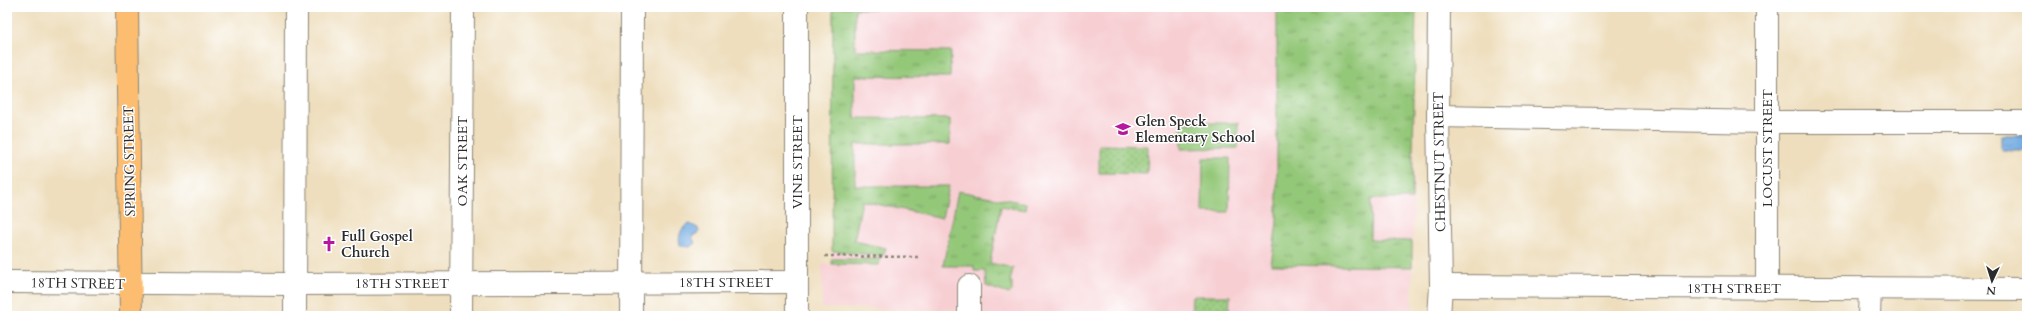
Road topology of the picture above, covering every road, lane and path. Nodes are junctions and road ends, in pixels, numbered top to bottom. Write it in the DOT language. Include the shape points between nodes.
graph roads {
  1 [pos="127,7"];
  2 [pos="296,7"];
  3 [pos="463,7"];
  4 [pos="632,7"];
  5 [pos="797,7"];
  6 [pos="1439,7"];
  7 [pos="1767,7"];
  8 [pos="1438,116"];
  9 [pos="1767,122"];
  10 [pos="2027,122"];
  11 [pos="825,256"];
  12 [pos="920,257"];
  13 [pos="7,282"];
  14 [pos="631,282"];
  15 [pos="797,282"];
  16 [pos="461,283"];
  17 [pos="131,284"];
  18 [pos="295,284"];
  19 [pos="969,286"];
  20 [pos="1441,286"];
  21 [pos="1767,288"];
  22 [pos="1870,288"];
  23 [pos="2027,289"];
  24 [pos="131,316"];
  25 [pos="295,316"];
  26 [pos="461,316"];
  27 [pos="631,316"];
  28 [pos="797,316"];
  29 [pos="969,316"];
  30 [pos="1439,316"];
  31 [pos="1869,316"];
  1 -- 17 [label="main road, SPRING STREET"];
  2 -- 18 [label="street"];
  3 -- 16 [label="street, OAK STREET"];
  4 -- 14 [label="street"];
  5 -- 15 [label="street, VINE STREET"];
  6 -- 8 [label="street, CHESTNUT STREET"];
  7 -- 9 [label="street, LOCUST STREET"];
  8 -- 9 [label="street"];
  8 -- 20 [label="street, CHESTNUT STREET"];
  9 -- 10 [label="street"];
  9 -- 21 [label="street, LOCUST STREET"];
  11 -- 12 [label="path"];
  13 -- 17 [label="street, 18TH STREET"];
  14 -- 15 [label="street, 18TH STREET"];
  14 -- 16 [label="street, 18TH STREET"];
  14 -- 27 [label="street"];
  15 -- 28 [label="street, VINE STREET"];
  16 -- 18 [label="street, 18TH STREET"];
  16 -- 26 [label="street, OAK STREET"];
  17 -- 18 [label="street, 18TH STREET"];
  17 -- 24 [label="main road, SPRING STREET"];
  18 -- 25 [label="street"];
  19 -- 29 [label="street"];
  20 -- 21 [label="street, 18TH STREET"];
  20 -- 30 [label="street, CHESTNUT STREET"];
  21 -- 22 [label="street, 18TH STREET"];
  22 -- 23 [label="street, 18TH STREET"];
  22 -- 31 [label="street"];
}
